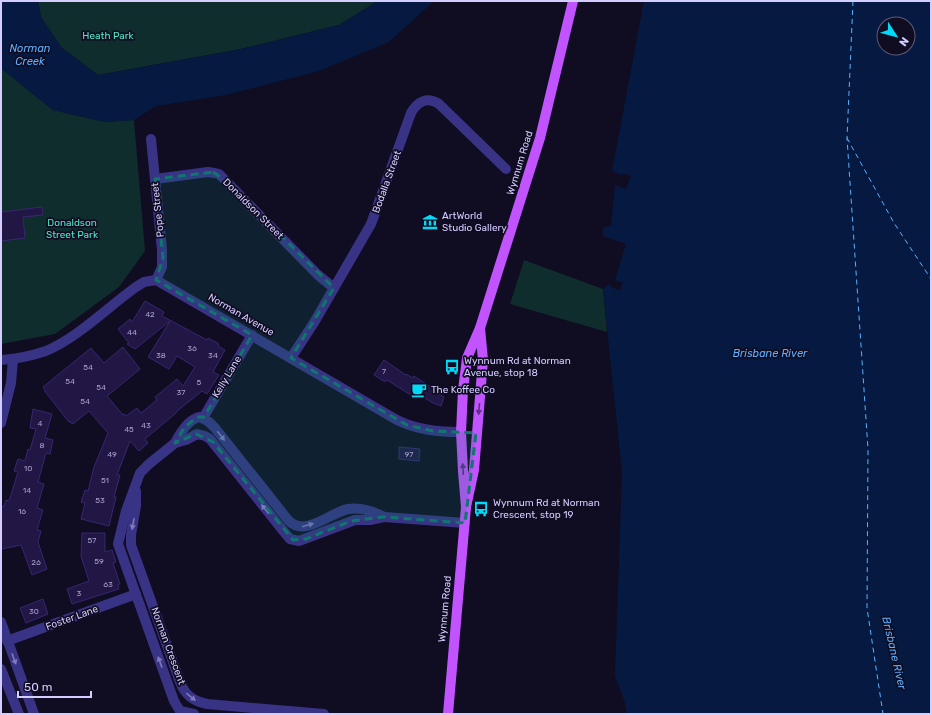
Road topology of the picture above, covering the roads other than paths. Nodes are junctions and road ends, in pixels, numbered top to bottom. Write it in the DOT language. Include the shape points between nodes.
graph roads {
  1 [pos="573,1"];
  2 [pos="151,139"];
  3 [pos="506,169"];
  4 [pos="155,179"];
  5 [pos="156,280"];
  6 [pos="334,288"];
  7 [pos="480,328"];
  8 [pos="252,335"];
  9 [pos="291,358"];
  10 [pos="13,359"];
  11 [pos="1,360"];
  12 [pos="203,418"];
  13 [pos="1,423"];
  14 [pos="461,432"];
  15 [pos="476,433"];
  16 [pos="175,443"];
  17 [pos="136,485"];
  18 [pos="466,507"];
  19 [pos="384,517"];
  20 [pos="465,523"];
  21 [pos="136,594"];
  22 [pos="1,622"];
  23 [pos="7,641"];
  24 [pos="1,669"];
  25 [pos="19,714"];
  26 [pos="34,714"];
  27 [pos="194,714"];
  28 [pos="324,714"];
  29 [pos="448,714"];
  1 -- 7 [label="main road, Wynnum Road" via="540,138"];
  2 -- 4 [label="street, Pope Street"];
  3 -- 6 [label="street, Bodalla Street" via="439,104 428,100 418,103 411,113 371,224"];
  4 -- 5 [label="street, Pope Street" via="163,258"];
  4 -- 6 [label="street, Donaldson Street" via="208,172 219,174 318,275"];
  5 -- 8 [label="street, Norman Avenue"];
  5 -- 10 [label="street" via="144,282 136,287 56,346"];
  6 -- 9 [label="street, Bodalla Street"];
  7 -- 14 [label="main road, Wynnum Road" via="465,366"];
  7 -- 15 [label="main road, Wynnum Road, one-way" via="483,360"];
  8 -- 9 [label="street, Norman Avenue"];
  8 -- 12 [label="street, Kelly Lane"];
  9 -- 14 [label="street, Norman Avenue" via="407,425 433,431"];
  10 -- 11 [label="street"];
  10 -- 13 [label="street" via="11,383"];
  12 -- 16 [label="street, Norman Crescent" via="197,418 184,428"];
  12 -- 19 [label="street, Norman Crescent, one-way" via="215,428 292,524 306,527 341,511 352,509 372,511"];
  14 -- 15 [label="main road, Norman Avenue"];
  18 -- 14 [label="main road, Wynnum Road, one-way"];
  15 -- 18 [label="main road, Wynnum Road" via="474,470"];
  16 -- 17 [label="street, Norman Crescent" via="142,471"];
  19 -- 16 [label="street, Norman Crescent, one-way" via="351,521 306,539 293,540 210,439 197,434"];
  17 -- 21 [label="street, Norman Crescent" via="118,544"];
  17 -- 28 [label="street, Norman Crescent, one-way" via="131,545 180,682 187,694 195,701 206,704"];
  18 -- 20 [label="main road, Wynnum Road"];
  19 -- 20 [label="street, Norman Crescent"];
  20 -- 29 [label="main road, Wynnum Road"];
  21 -- 23 [label="street, Foster Lane"];
  27 -- 21 [label="street, Norman Crescent, one-way" via="180,711 174,700"];
  22 -- 23 [label="street"];
  23 -- 26 [label="street, one-way"];
  24 -- 25 [label="street"];
}
